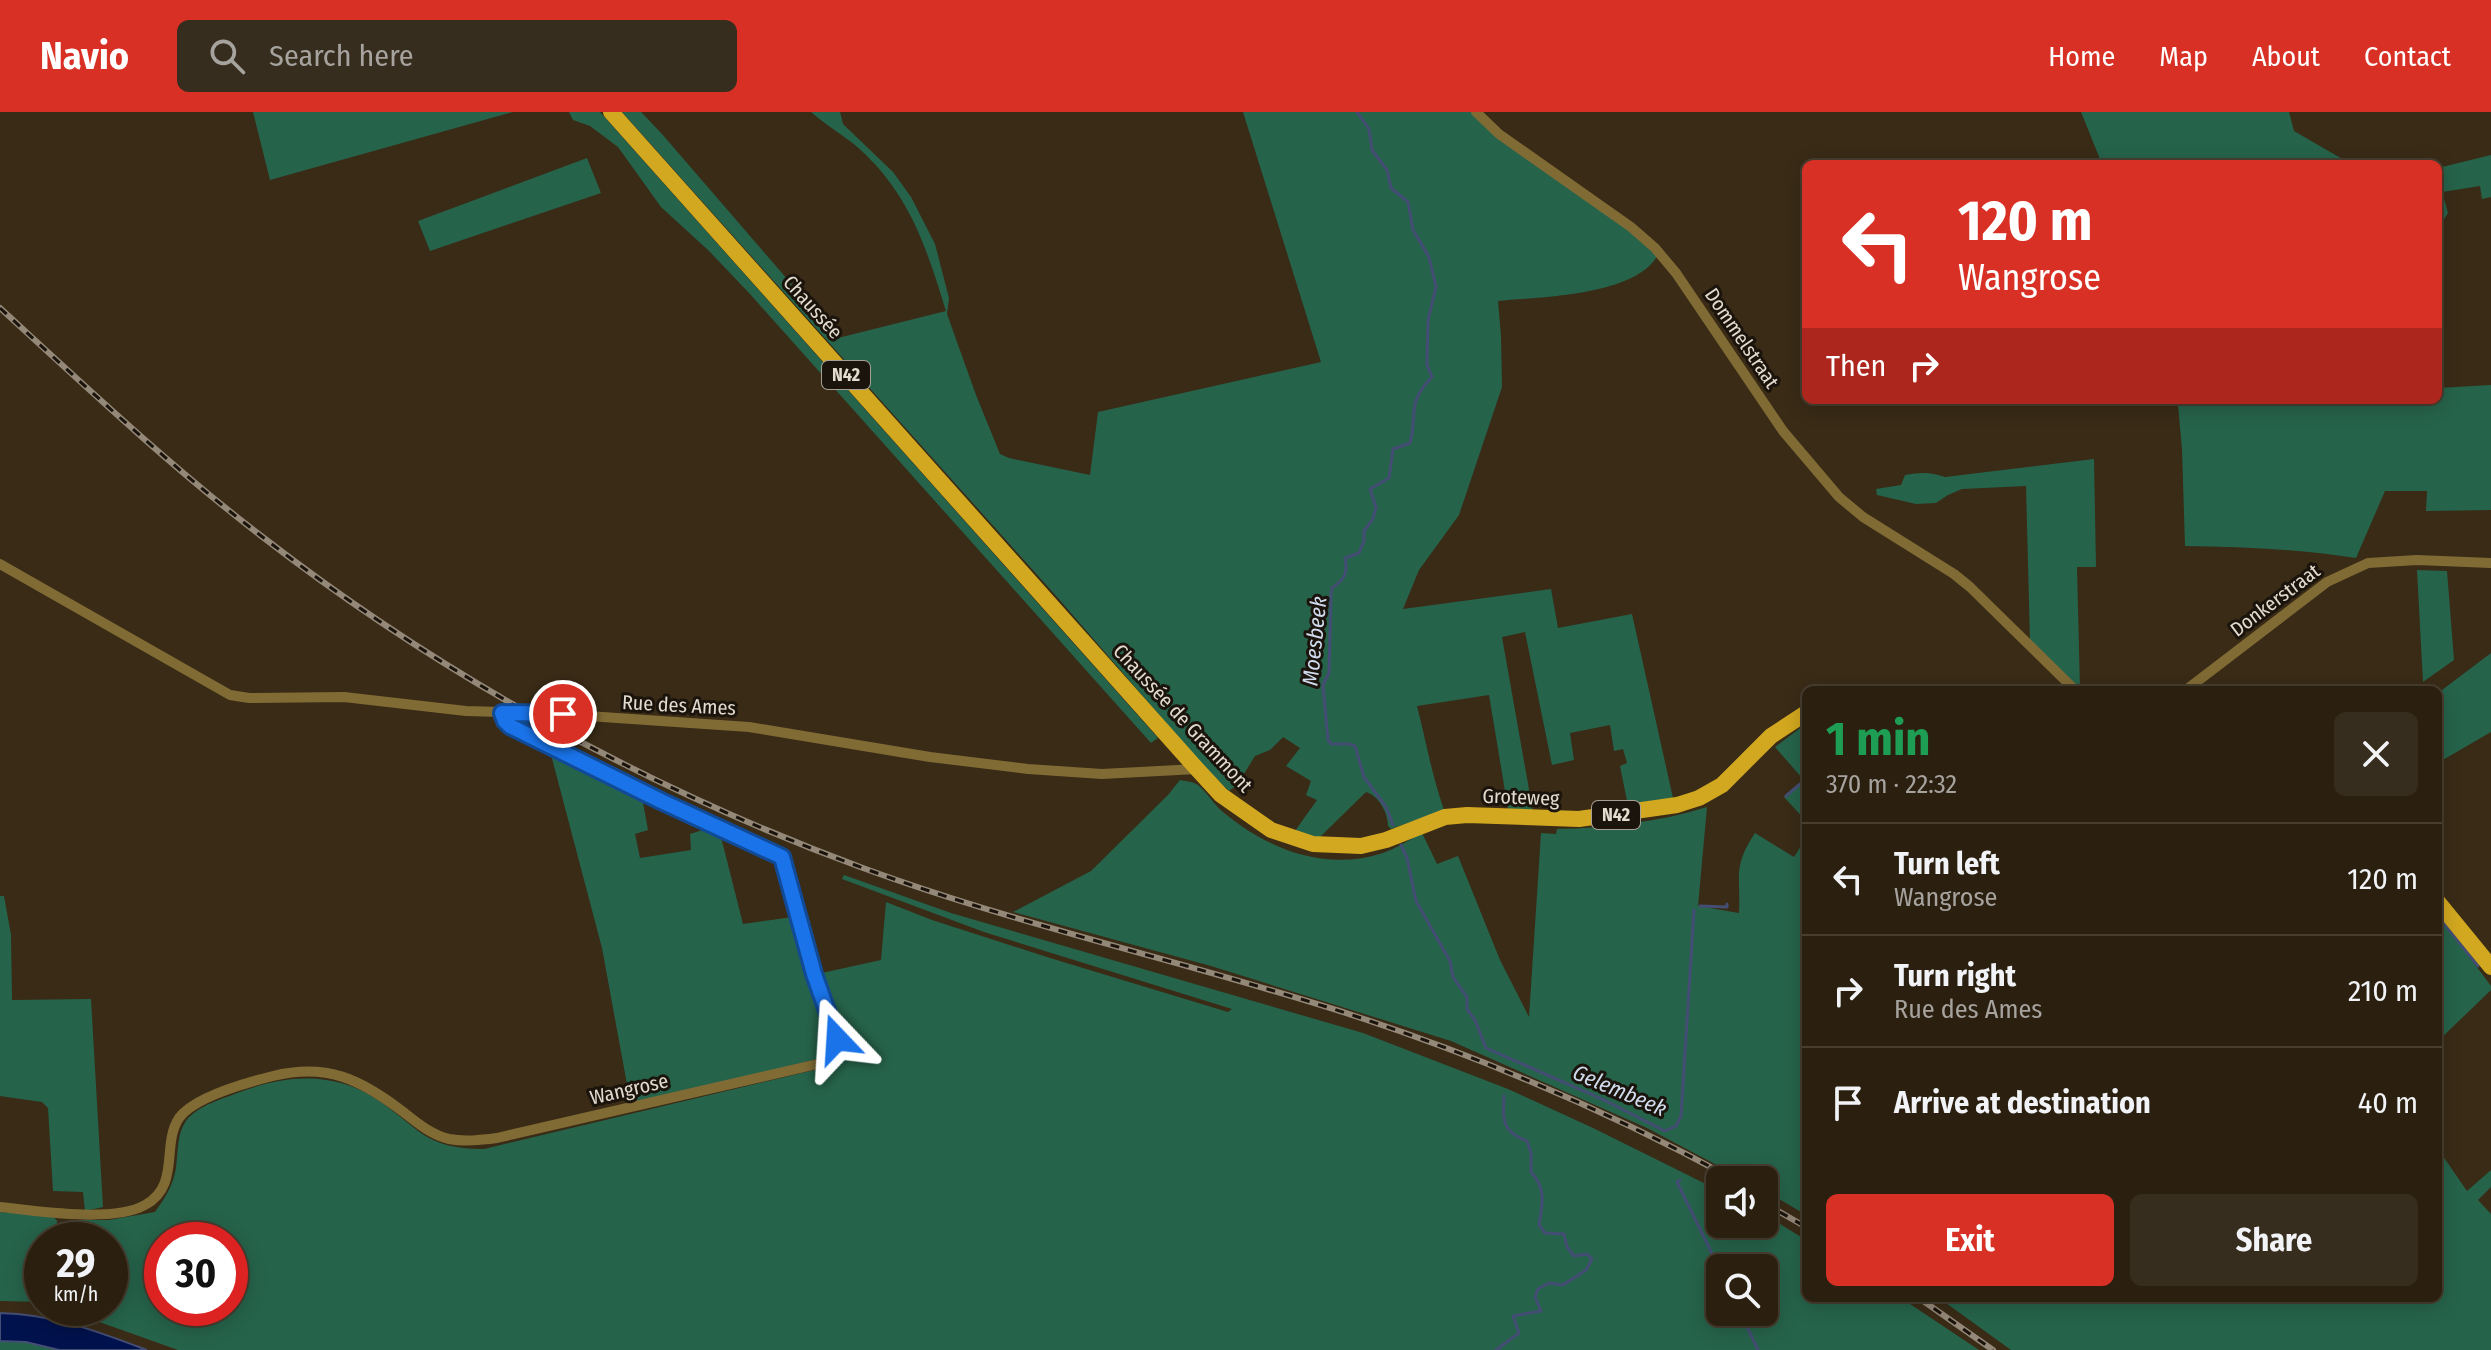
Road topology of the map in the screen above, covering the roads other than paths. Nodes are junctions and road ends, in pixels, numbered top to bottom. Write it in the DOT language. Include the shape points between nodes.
graph roads {
  1 [pos="611,112"];
  2 [pos="1476,112"];
  3 [pos="2491,563"];
  4 [pos="0,564"];
  5 [pos="1080,637"];
  6 [pos="2071,686"];
  7 [pos="2191,686"];
  8 [pos="502,713"];
  9 [pos="1802,716"];
  10 [pos="1197,769"];
  11 [pos="1397,836"];
  12 [pos="2442,907"];
  13 [pos="2491,967"];
  14 [pos="0,1207"];
  1 -- 5 [label="main road, Chaussée / N42"];
  2 -- 6 [label="street, Dommelstraat" via="1655,248 1826,484 1863,517 1970,587"];
  3 -- 7 [label="street, Donkerstraat" via="2384,561 2353,568 2327,582"];
  4 -- 8 [label="street, Rue des Ames" via="230,695 344,697"];
  5 -- 10 [label="main road, Chaussée de Grammont / N42"];
  8 -- 10 [label="street, Rue des Ames" via="749,727 1028,769 1102,774"];
  8 -- 14 [label="street, Wangrose" via="510,726 782,857 837,1039 830,1057 645,1105 471,1141 426,1130 347,1077 294,1072 239,1086 185,1112 175,1129 161,1191 144,1206 65,1214"];
  9 -- 11 [label="main road, Groteweg / N42" via="1771,736 1722,785 1688,801 1579,819 1445,817"];
  10 -- 11 [label="main road, Chaussée de Grammont / N42" via="1238,808 1271,830 1299,840 1361,846"];
  12 -- 13 [label="main road"];
}
